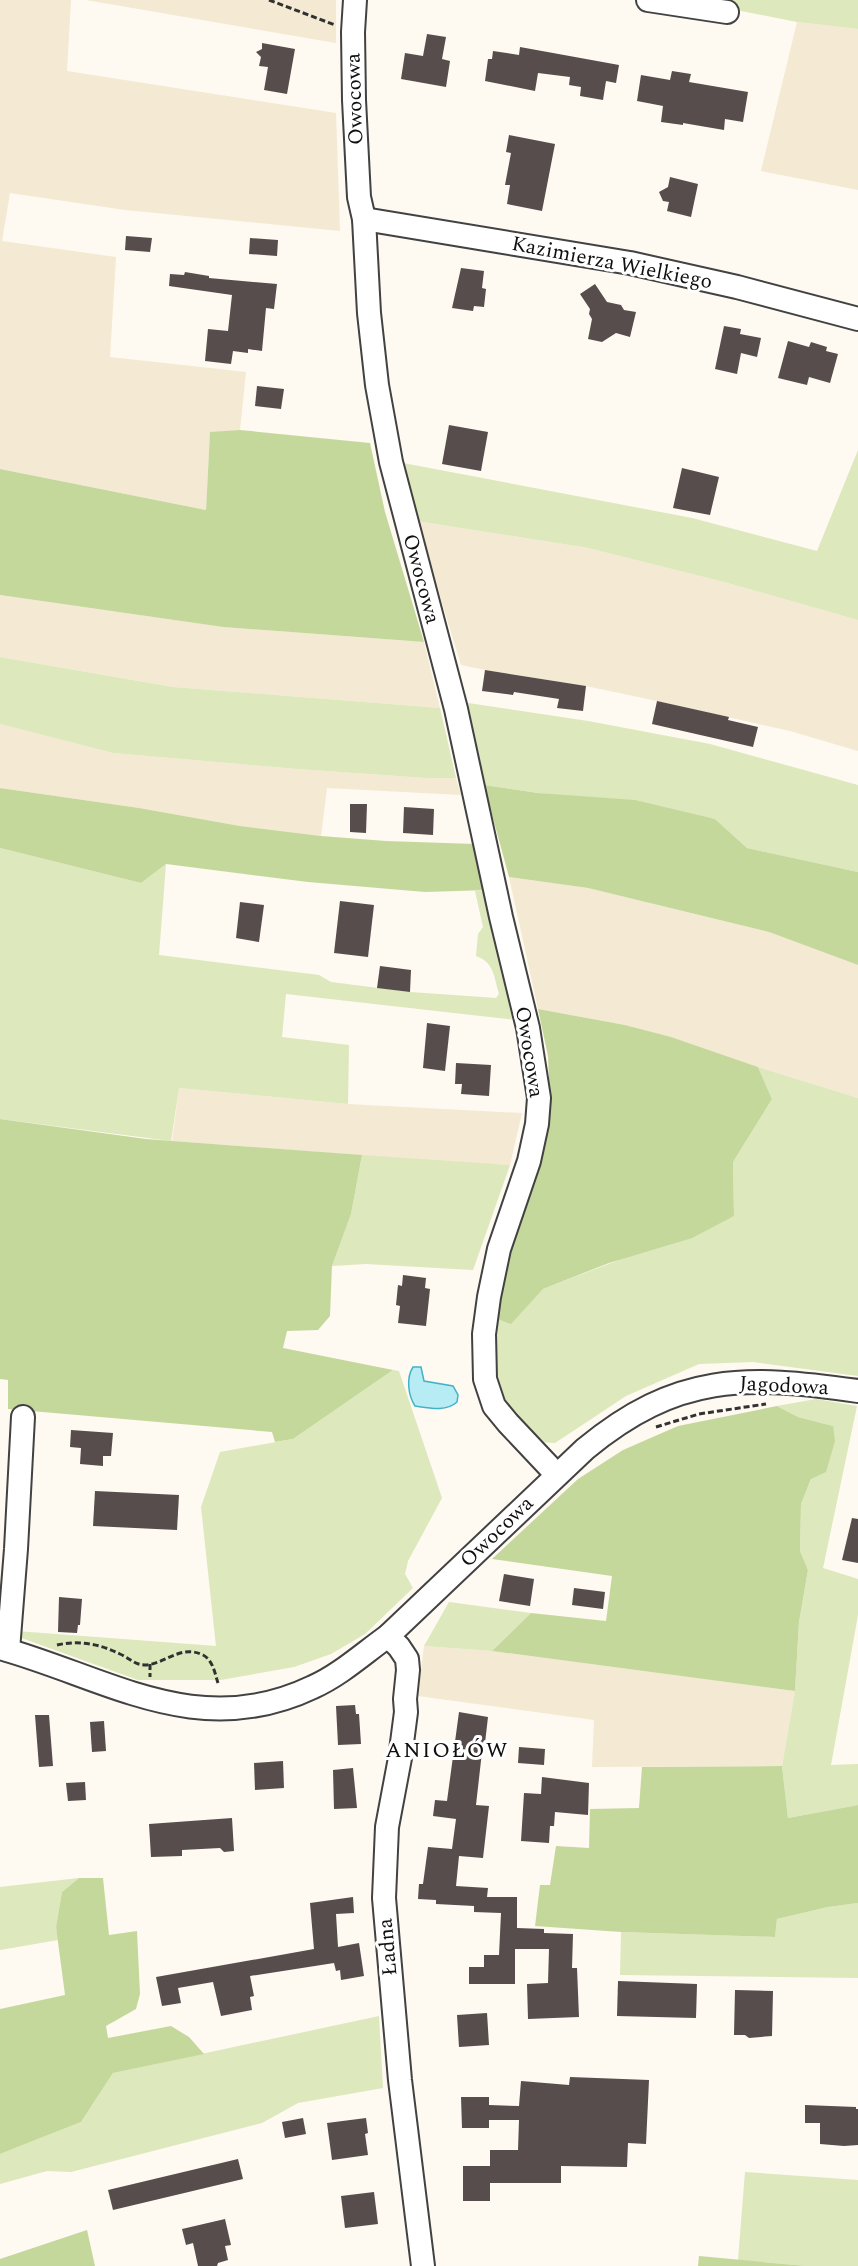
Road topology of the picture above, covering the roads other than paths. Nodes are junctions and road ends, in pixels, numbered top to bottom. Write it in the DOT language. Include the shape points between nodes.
graph roads {
  1 [pos="355,0"];
  2 [pos="648,0"];
  3 [pos="727,12"];
  4 [pos="364,219"];
  5 [pos="858,319"];
  6 [pos="858,1391"];
  7 [pos="23,1417"];
  8 [pos="558,1475"];
  9 [pos="388,1635"];
  10 [pos="4,1649"];
  11 [pos="423,2266"];
  1 -- 4 [label="street, Owocowa" via="359,197"];
  2 -- 3 [label="street"];
  4 -- 5 [label="street, Kazimierza Wielkiego" via="630,262"];
  4 -- 8 [label="street, Owocowa" via="371,337 390,462 456,709 528,1028 539,1098 529,1161 499,1249 489,1297 484,1334 485,1379 494,1406"];
  6 -- 8 [label="street, Jagodowa" via="770,1381 732,1382 684,1392 647,1407 608,1430"];
  7 -- 10 [label="street" via="16,1549"];
  8 -- 9 [label="street, Owocowa"];
  9 -- 10 [label="street, Owocowa" via="313,1687 271,1702 224,1709 143,1698"];
  9 -- 11 [label="street, Ładna" via="407,1659 408,1670 400,1758 387,1827 384,1898 400,2080"];
}
